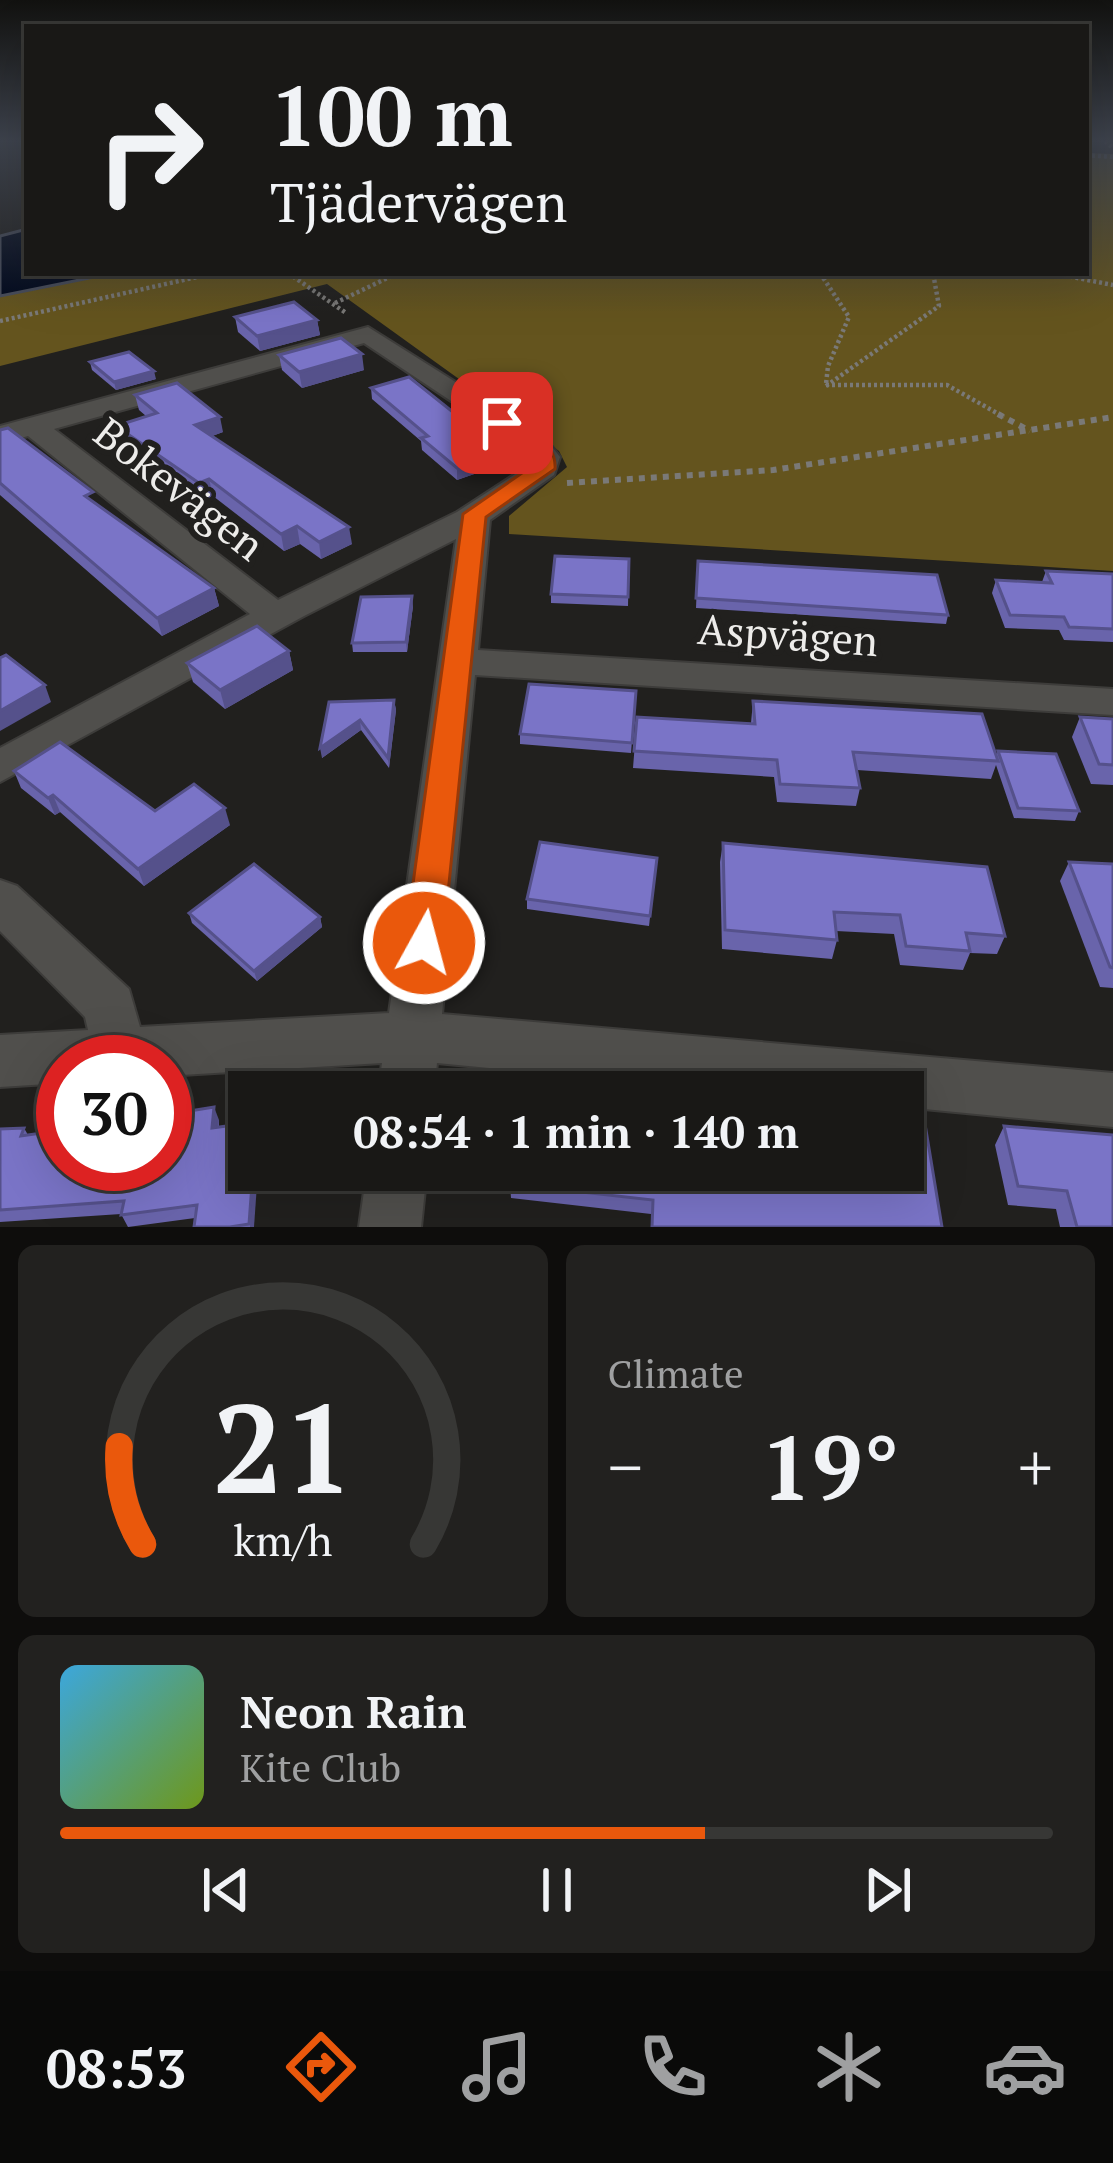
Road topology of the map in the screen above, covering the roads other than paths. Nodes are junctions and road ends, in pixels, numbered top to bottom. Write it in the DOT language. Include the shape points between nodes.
graph roads {
  1 [pos="33,426"];
  2 [pos="0,435"];
  3 [pos="475,514"];
  4 [pos="275,616"];
  5 [pos="457,661"];
  6 [pos="1113,702"];
  7 [pos="0,767"];
  8 [pos="0,900"];
  9 [pos="115,1035"];
  10 [pos="413,1036"];
  11 [pos="192,1048"];
  12 [pos="36,1058"];
  13 [pos="0,1061"];
  14 [pos="409,1071"];
  15 [pos="1113,1100"];
  16 [pos="394,1191"];
  17 [pos="390,1227"];
  1 -- 2 [label="street"];
  1 -- 3 [label="street" via="368,334 544,457 543,469"];
  1 -- 4 [label="street, Bokevägen"];
  3 -- 4 [label="street"];
  3 -- 5 [label="street"];
  4 -- 7 [label="street"];
  5 -- 6 [label="street, Aspvägen"];
  5 -- 10 [label="street"];
  8 -- 9 [label="street" via="110,1006"];
  10 -- 11 [label="street"];
  10 -- 14 [label="street"];
  10 -- 15 [label="street"];
  12 -- 13 [label="street"];
  16 -- 17 [label="street"];
}
